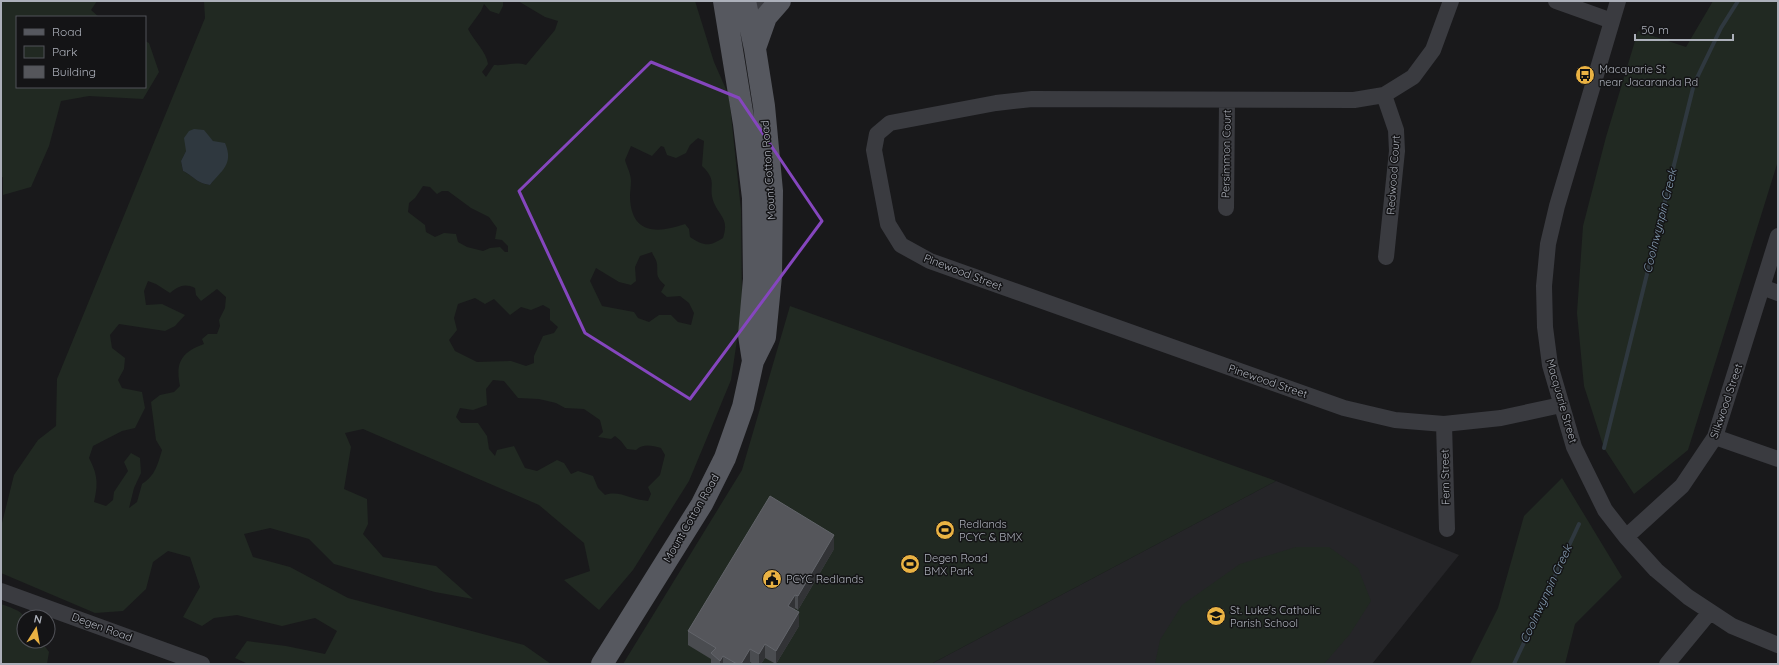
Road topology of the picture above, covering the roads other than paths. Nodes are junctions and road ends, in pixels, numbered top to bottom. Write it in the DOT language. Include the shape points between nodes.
graph roads {
  1 [pos="780,1"];
  2 [pos="1451,1"];
  3 [pos="1556,1"];
  4 [pos="1618,1"];
  5 [pos="740,3"];
  6 [pos="1612,21"];
  7 [pos="755,49"];
  8 [pos="1384,95"];
  9 [pos="1227,101"];
  10 [pos="1226,208"];
  11 [pos="1778,236"];
  12 [pos="1386,257"];
  13 [pos="1762,287"];
  14 [pos="1778,293"];
  15 [pos="753,361"];
  16 [pos="1561,405"];
  17 [pos="1444,424"];
  18 [pos="1715,437"];
  19 [pos="1778,459"];
  20 [pos="1446,529"];
  21 [pos="1626,537"];
  22 [pos="1,591"];
  23 [pos="1710,612"];
  24 [pos="1778,645"];
  25 [pos="202,664"];
  26 [pos="602,664"];
  27 [pos="1667,664"];
  1 -- 7 [label="main road" via="766,18"];
  2 -- 8 [label="street, Pinewood Street" via="1433,50 1413,77"];
  3 -- 6 [label="street"];
  4 -- 6 [label="street, Macquarie Street"];
  5 -- 7 [label="main road, Mount Cotton Road"];
  5 -- 15 [label="main road, Mount Cotton Road" via="744,124 753,198 754,279 749,335"];
  6 -- 16 [label="street, Macquarie Street" via="1548,244 1544,286 1545,327 1550,365"];
  7 -- 15 [label="main road, Mount Cotton Road" via="769,155 772,232 765,337"];
  8 -- 9 [label="street, Pinewood Street" via="1354,100"];
  8 -- 12 [label="street, Redwood Court" via="1396,130 1397,151"];
  9 -- 10 [label="street, Persimmon Court"];
  9 -- 17 [label="street, Pinewood Street" via="1032,99 996,103 890,123 877,134 874,150 888,224 901,245 930,262 1344,408 1395,420"];
  11 -- 13 [label="street, Silkwood Street"];
  13 -- 14 [label="street"];
  13 -- 18 [label="street, Silkwood Street"];
  15 -- 26 [label="main road, Mount Cotton Road" via="743,407 725,458 702,504"];
  16 -- 17 [label="street, Pinewood Street" via="1501,418"];
  16 -- 21 [label="street, Macquarie Street" via="1574,447 1606,510"];
  17 -- 20 [label="street, Fern Street"];
  18 -- 19 [label="street"];
  18 -- 21 [label="street, Silkwood Street" via="1682,486"];
  21 -- 23 [label="street, Macquarie Street" via="1656,570"];
  22 -- 25 [label="street, Degen Road"];
  23 -- 24 [label="street, Macquarie Street" via="1732,626"];
  23 -- 27 [label="street"];
}
